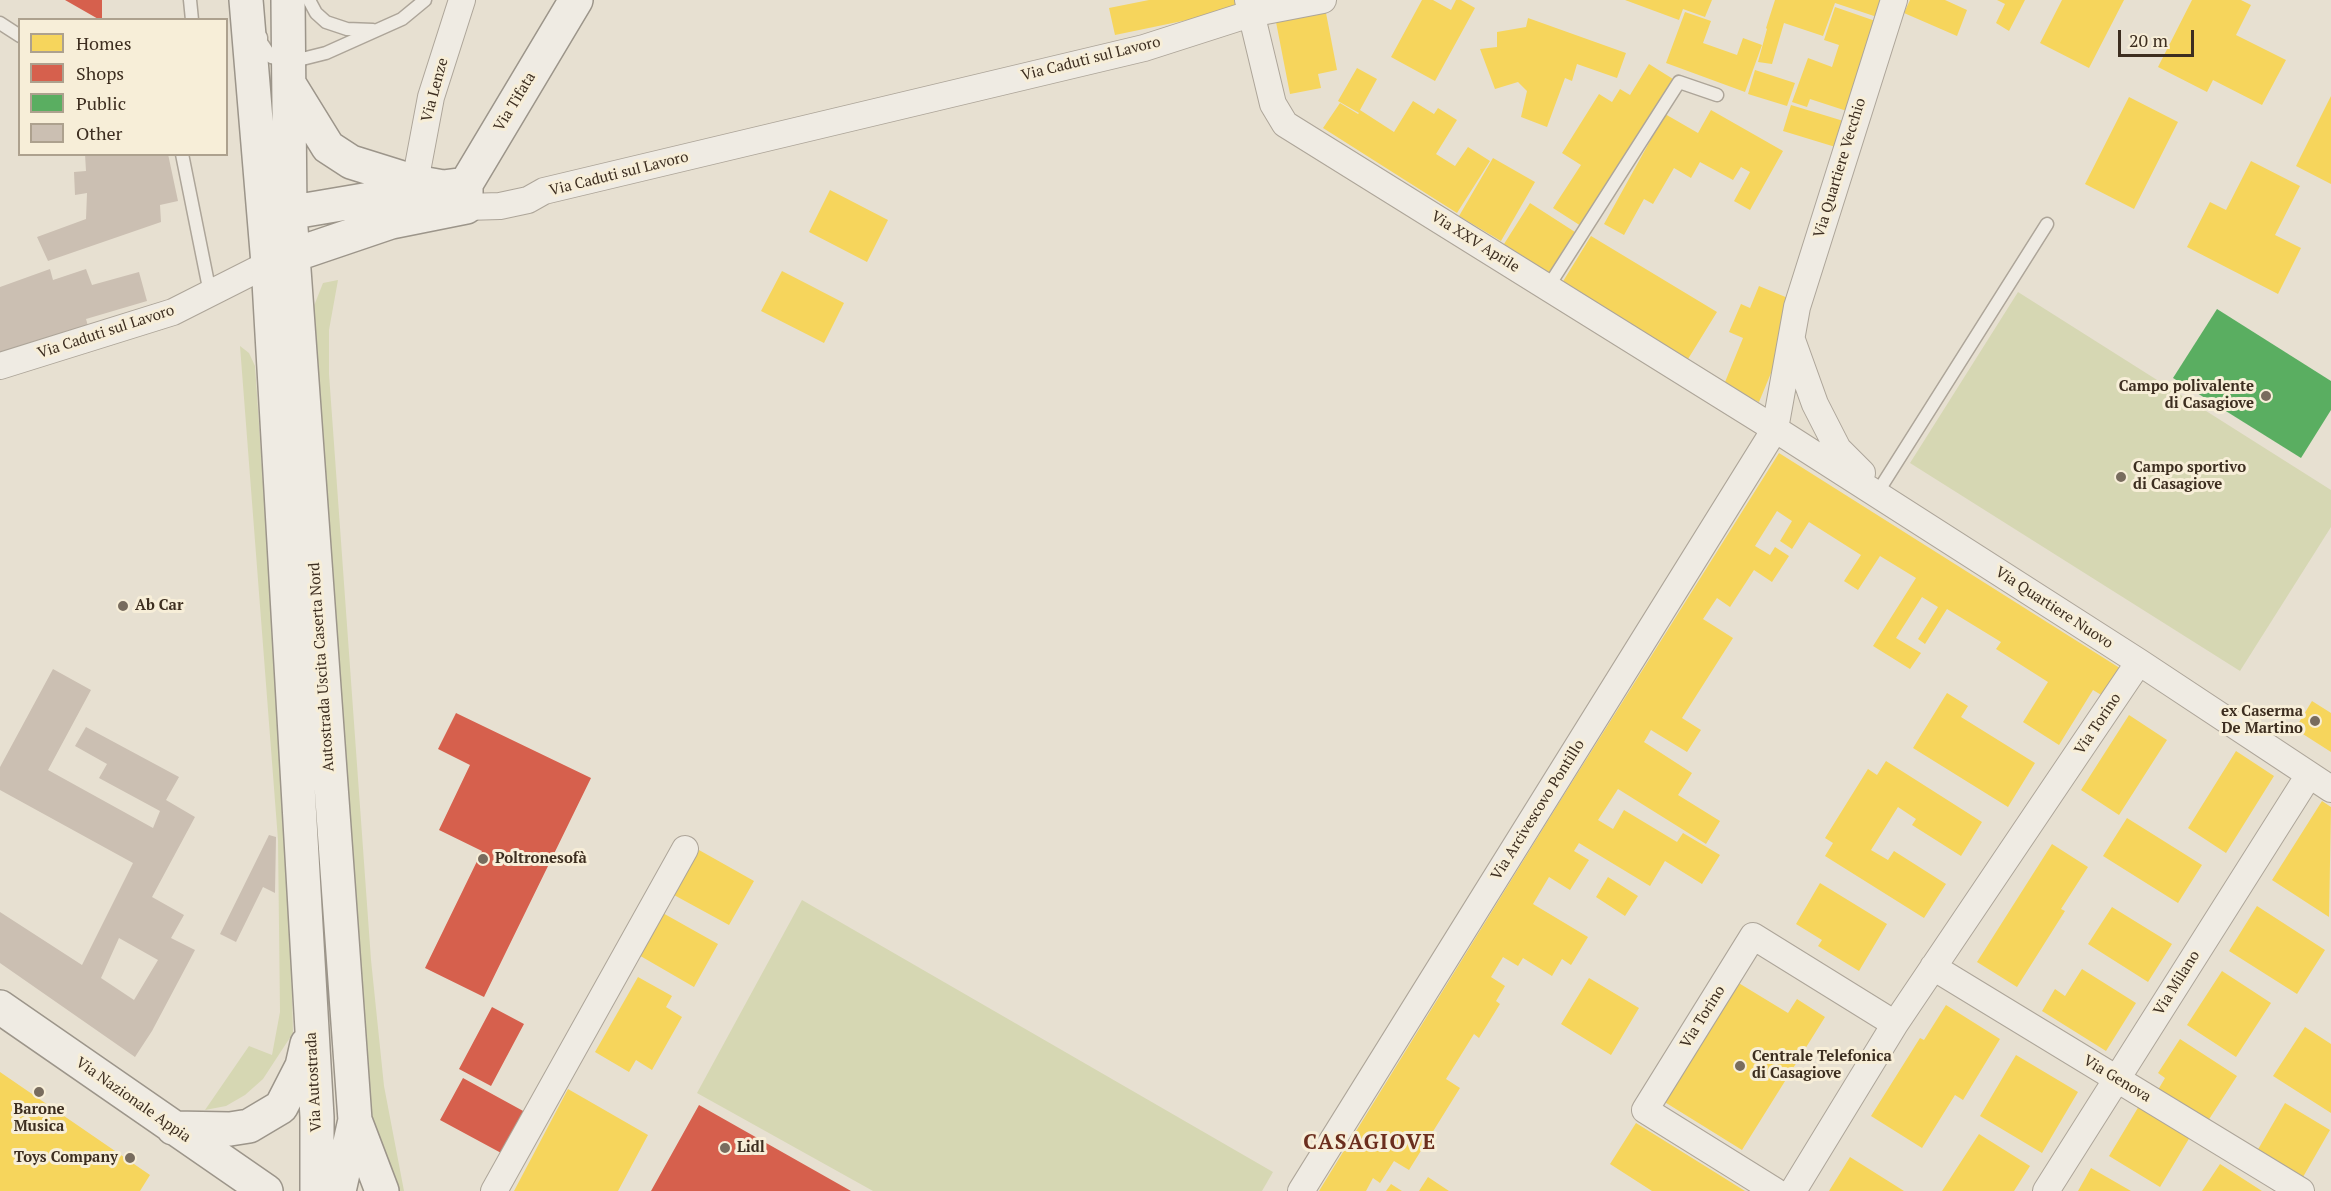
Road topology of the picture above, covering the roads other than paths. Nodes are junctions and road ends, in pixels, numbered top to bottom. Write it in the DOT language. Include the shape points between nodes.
graph roads {
  1 [pos="190,0"];
  2 [pos="288,0"];
  3 [pos="309,0"];
  4 [pos="424,0"];
  5 [pos="462,0"];
  6 [pos="576,0"];
  7 [pos="1323,0"];
  8 [pos="1894,0"];
  9 [pos="1249,7"];
  10 [pos="253,11"];
  11 [pos="192,18"];
  12 [pos="0,23"];
  13 [pos="377,31"];
  14 [pos="18,35"];
  15 [pos="290,74"];
  16 [pos="1717,96"];
  17 [pos="182,156"];
  18 [pos="428,197"];
  19 [pos="2047,224"];
  20 [pos="280,233"];
  21 [pos="1548,287"];
  22 [pos="210,293"];
  23 [pos="1791,338"];
  24 [pos="0,366"];
  25 [pos="1775,429"];
  26 [pos="1887,499"];
  27 [pos="2139,662"];
  28 [pos="2309,775"];
  29 [pos="2331,789"];
  30 [pos="685,849"];
  31 [pos="1933,967"];
  32 [pos="0,1007"];
  33 [pos="312,1024"];
  34 [pos="1895,1024"];
  35 [pos="2116,1079"];
  36 [pos="355,1120"];
  37 [pos="173,1128"];
  38 [pos="266,1191"];
  39 [pos="317,1191"];
  40 [pos="339,1191"];
  41 [pos="382,1191"];
  42 [pos="494,1191"];
  43 [pos="1301,1191"];
  44 [pos="1775,1191"];
  45 [pos="1792,1191"];
  46 [pos="2046,1191"];
  47 [pos="2301,1191"];
  1 -- 11 [label="lane"];
  2 -- 15 [label="main road, Autostrada Uscita Caserta Nord"];
  3 -- 13 [label="lane" via="326,22 347,29"];
  4 -- 13 [label="lane" via="402,19"];
  5 -- 18 [label="street, Via Lenze" via="431,97"];
  6 -- 18 [label="main road, Via Tifata"];
  7 -- 9 [label="street, Via Caduti sul Lavoro"];
  8 -- 23 [label="street, Via Quartiere Vecchio" via="1797,307"];
  9 -- 18 [label="street, Via Caduti sul Lavoro" via="1144,48 544,191 528,200 500,206"];
  9 -- 21 [label="street, Via XXV Aprile" via="1272,104 1285,123"];
  10 -- 15 [label="lane" via="261,42"];
  10 -- 20 [label="main road" via="252,78 263,95 270,203"];
  12 -- 14 [label="lane"];
  13 -- 15 [label="lane"];
  15 -- 18 [label="main road, Autostrada Uscita Caserta Nord" via="328,147 351,162"];
  15 -- 20 [label="main road, Autostrada Uscita Caserta Nord"];
  16 -- 21 [label="lane" via="1679,82"];
  17 -- 22 [label="lane"];
  18 -- 20 [label="main road"];
  18 -- 20 [label="main road, Via Caduti sul Lavoro" via="324,245"];
  19 -- 26 [label="lane"];
  20 -- 22 [label="street, Via Caduti sul Lavoro"];
  20 -- 33 [label="main road, Autostrada Uscita Caserta Nord"];
  20 -- 36 [label="main road, Autostrada Uscita Caserta Nord"];
  21 -- 25 [label="street, Via XXV Aprile"];
  22 -- 24 [label="street, Via Caduti sul Lavoro" via="173,312"];
  23 -- 25 [label="street, Via Quartiere Vecchio"];
  23 -- 26 [label="street" via="1815,404 1838,449"];
  25 -- 26 [label="street, Via Quartiere Nuovo"];
  25 -- 43 [label="street, Via Arcivescovo Pontillo"];
  26 -- 27 [label="street, Via Quartiere Nuovo"];
  27 -- 28 [label="street, Via Quartiere Nuovo"];
  27 -- 31 [label="street, Via Torino"];
  28 -- 29 [label="street, Via Quartiere Nuovo"];
  28 -- 35 [label="street, Via Milano"];
  30 -- 42 [label="street"];
  31 -- 34 [label="street, Via Torino"];
  31 -- 35 [label="street, Via Genova"];
  32 -- 37 [label="main road, Via Nazionale Appia"];
  33 -- 37 [label="main road, Via Autostrada" via="302,1066 281,1107 249,1126"];
  33 -- 39 [label="main road, Via Autostrada"];
  34 -- 44 [label="street, Via Torino" via="1753,936 1645,1110"];
  34 -- 45 [label="street, Via Torino"];
  35 -- 46 [label="street, Via Milano"];
  35 -- 47 [label="street, Via Genova"];
  36 -- 40 [label="main road"];
  36 -- 41 [label="main road"];
  37 -- 38 [label="main road, Via Nazionale Appia"];
}
